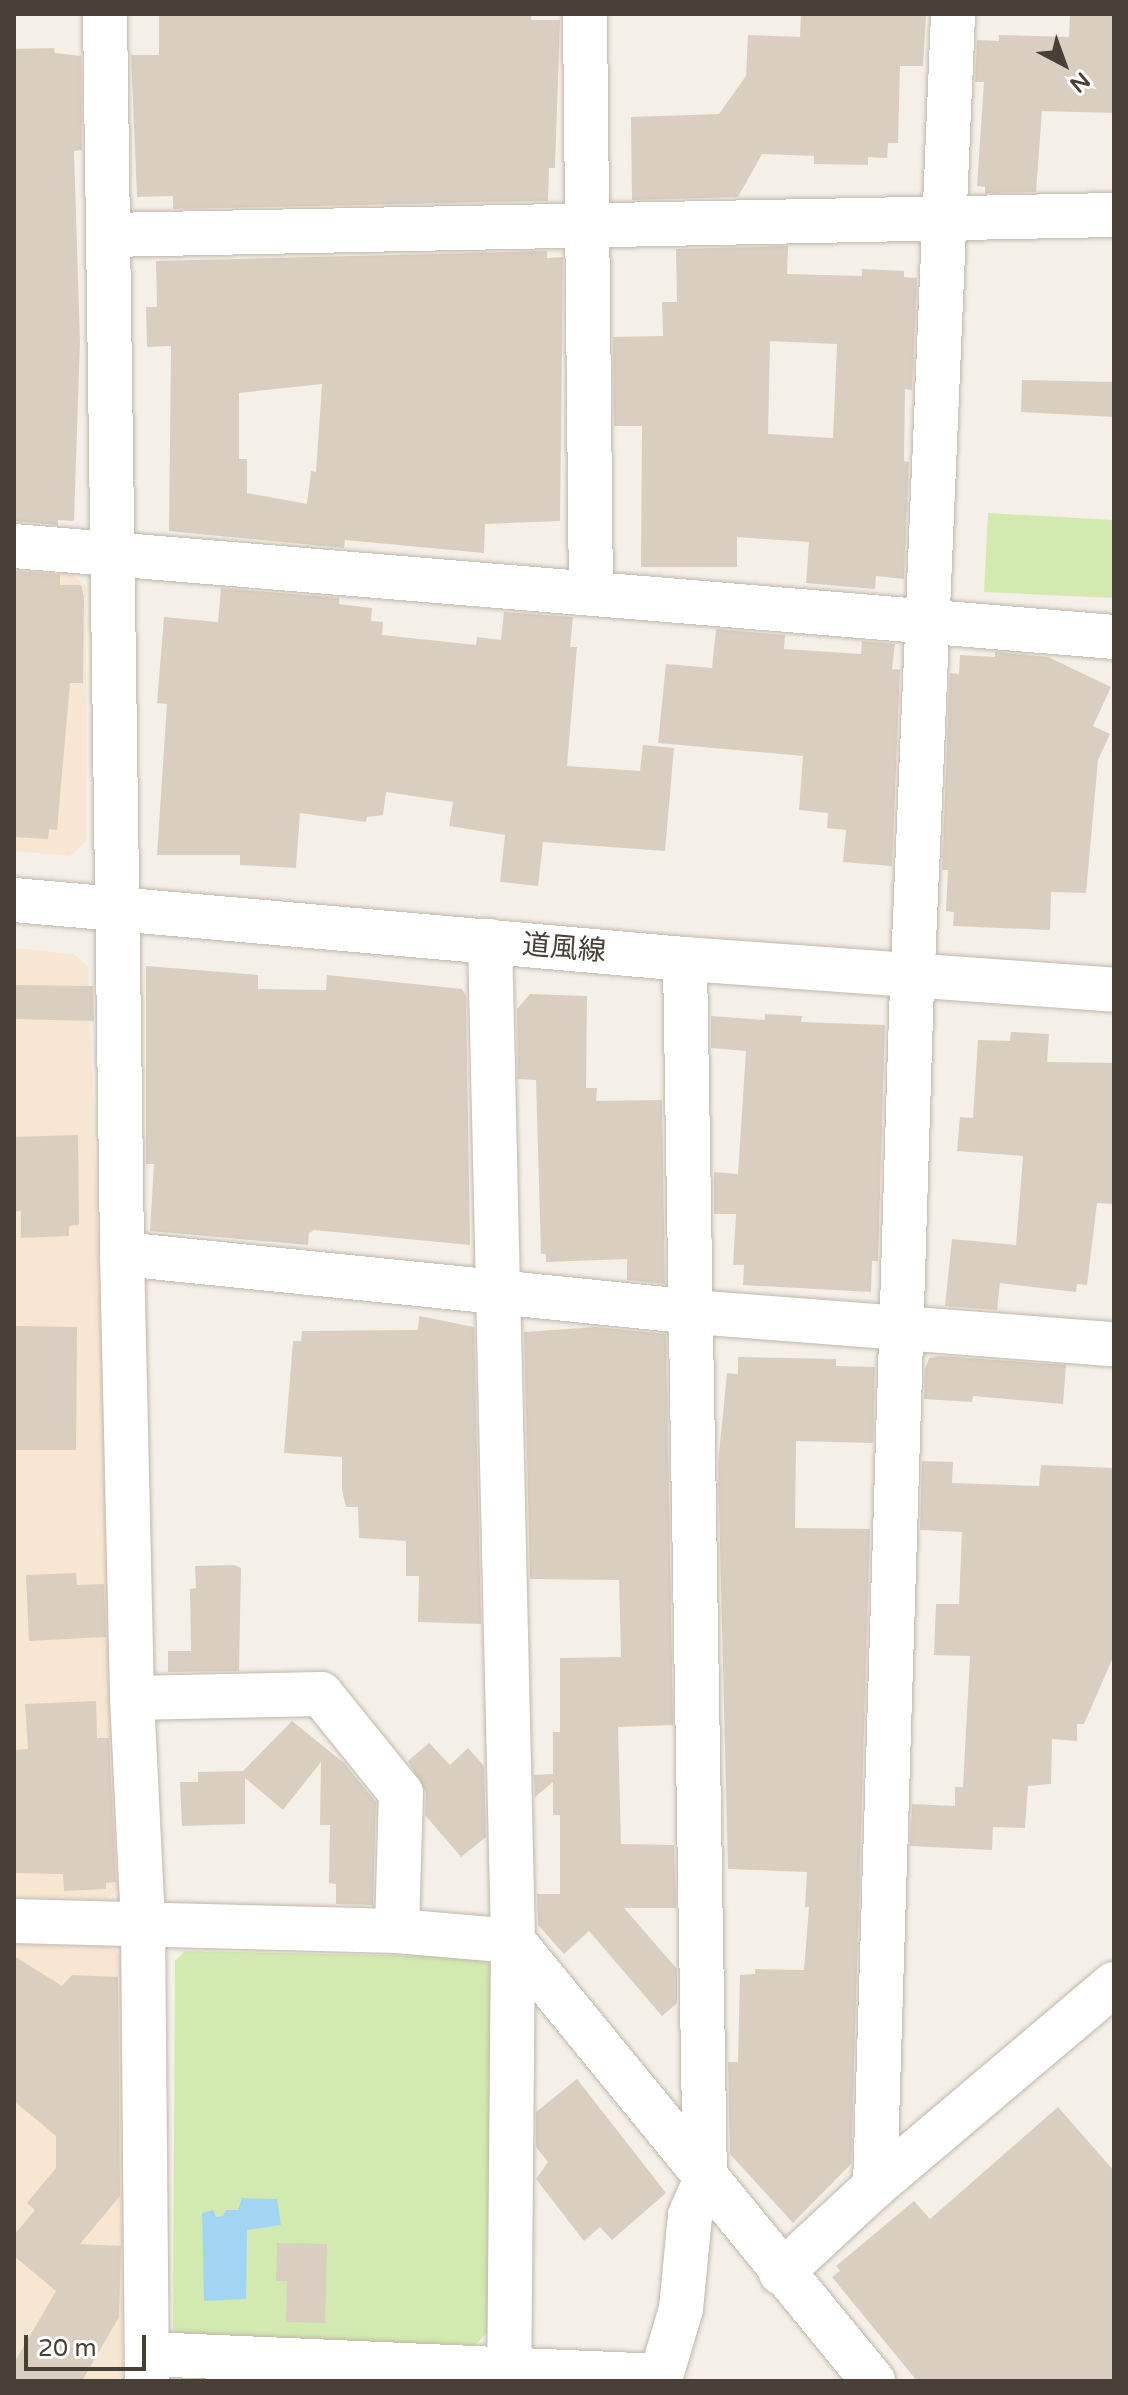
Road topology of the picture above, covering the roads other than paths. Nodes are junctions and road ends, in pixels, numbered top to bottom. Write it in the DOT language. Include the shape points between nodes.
graph roads {
  1 [pos="105,14"];
  2 [pos="585,14"];
  3 [pos="953,14"];
  4 [pos="1114,215"];
  5 [pos="946,218"];
  6 [pos="587,225"];
  7 [pos="108,235"];
  8 [pos="14,546"];
  9 [pos="110,552"];
  10 [pos="591,592"];
  11 [pos="928,622"];
  12 [pos="1114,637"];
  13 [pos="14,900"];
  14 [pos="117,908"];
  15 [pos="490,941"];
  16 [pos="685,959"];
  17 [pos="913,974"];
  18 [pos="1114,990"];
  19 [pos="122,1254"];
  20 [pos="499,1289"];
  21 [pos="694,1312"];
  22 [pos="901,1327"];
  23 [pos="1114,1344"];
  24 [pos="132,1698"];
  25 [pos="14,1921"];
  26 [pos="143,1925"];
  27 [pos="397,1931"];
  28 [pos="513,1941"];
  29 [pos="1114,1984"];
  30 [pos="705,2181"];
  31 [pos="875,2186"];
  32 [pos="781,2273"];
  33 [pos="148,2368"];
  34 [pos="509,2376"];
  35 [pos="873,2381"];
  1 -- 7 [label="street"];
  2 -- 6 [label="street"];
  3 -- 5 [label="street"];
  4 -- 5 [label="street"];
  5 -- 6 [label="street"];
  5 -- 11 [label="street"];
  6 -- 7 [label="street"];
  6 -- 10 [label="street"];
  7 -- 9 [label="street"];
  8 -- 9 [label="street"];
  9 -- 10 [label="street"];
  9 -- 14 [label="street"];
  10 -- 11 [label="street"];
  11 -- 12 [label="street"];
  11 -- 17 [label="street"];
  13 -- 14 [label="street, 道風線"];
  14 -- 15 [label="street, 道風線"];
  14 -- 19 [label="street"];
  15 -- 16 [label="street, 道風線"];
  15 -- 20 [label="street"];
  16 -- 17 [label="street, 道風線"];
  16 -- 21 [label="street"];
  17 -- 18 [label="street, 道風線"];
  17 -- 22 [label="street"];
  19 -- 20 [label="street"];
  19 -- 24 [label="street"];
  20 -- 21 [label="street"];
  20 -- 28 [label="street"];
  21 -- 22 [label="street"];
  21 -- 30 [label="street"];
  22 -- 23 [label="street"];
  22 -- 31 [label="street"];
  24 -- 26 [label="street"];
  24 -- 27 [label="street" via="321,1694 401,1793"];
  25 -- 26 [label="street"];
  26 -- 27 [label="street"];
  26 -- 33 [label="street"];
  27 -- 28 [label="street"];
  28 -- 30 [label="street"];
  28 -- 34 [label="street"];
  29 -- 31 [label="street"];
  30 -- 32 [label="street"];
  30 -- 34 [label="street" via="690,2215 681,2309 661,2376"];
  31 -- 32 [label="street"];
  32 -- 35 [label="street"];
  33 -- 34 [label="street"];
}
